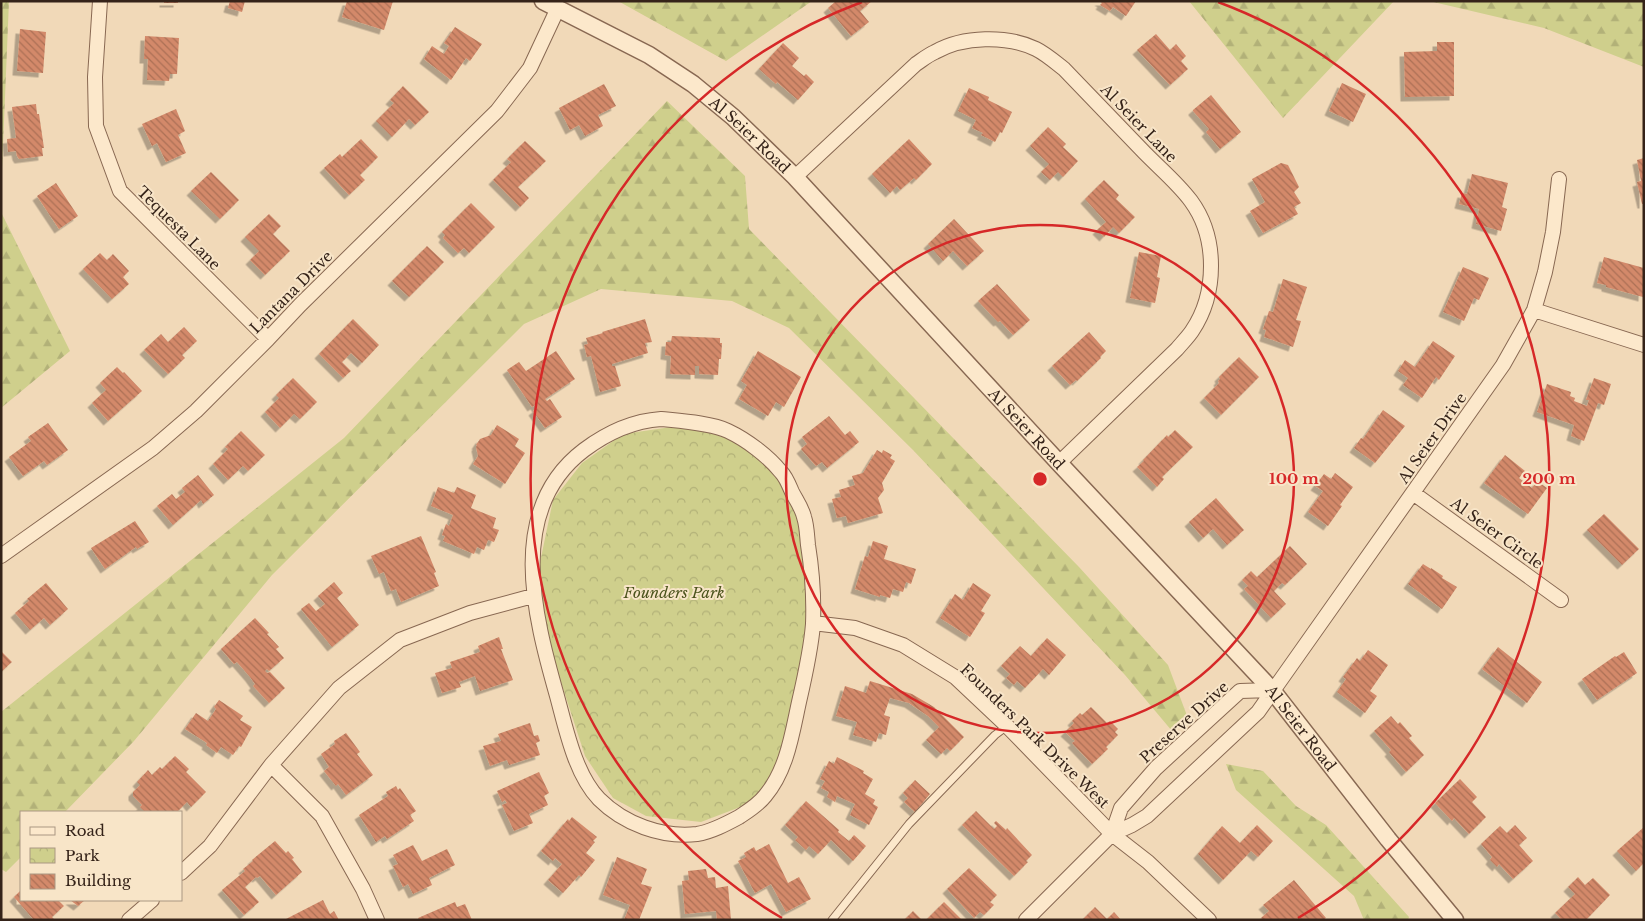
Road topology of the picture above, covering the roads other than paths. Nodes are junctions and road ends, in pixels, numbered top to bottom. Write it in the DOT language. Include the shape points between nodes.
graph roads {
  1 [pos="100,1"];
  2 [pos="543,1"];
  3 [pos="558,8"];
  4 [pos="795,177"];
  5 [pos="1559,179"];
  6 [pos="1534,310"];
  7 [pos="268,339"];
  8 [pos="1644,345"];
  9 [pos="1059,463"];
  10 [pos="1413,493"];
  11 [pos="1,556"];
  12 [pos="533,596"];
  13 [pos="1561,600"];
  14 [pos="813,623"];
  15 [pos="1272,690"];
  16 [pos="1007,726"];
  17 [pos="271,765"];
  18 [pos="1112,834"];
  19 [pos="182,872"];
  20 [pos="151,901"];
  21 [pos="129,920"];
  22 [pos="377,920"];
  23 [pos="832,920"];
  24 [pos="1026,920"];
  25 [pos="1209,920"];
  26 [pos="1456,920"];
  1 -- 7 [label="street, Tequesta Lane" via="95,77 96,126 120,192"];
  2 -- 3 [label="street, Al Seier Road"];
  3 -- 4 [label="street, Al Seier Road" via="649,55 693,84 733,116"];
  3 -- 7 [label="street, Lantana Drive" via="530,68 497,111"];
  4 -- 9 [label="street, Al Seier Road"];
  4 -- 9 [label="street, Al Seier Lane" via="916,64 957,43 998,40 1035,48 1064,69 1179,188 1202,222 1209,243 1209,288 1203,308 1192,331 1177,349"];
  5 -- 6 [label="street, Al Seier Drive" via="1545,272"];
  6 -- 8 [label="street"];
  6 -- 10 [label="street, Al Seier Drive" via="1503,365"];
  7 -- 11 [label="street, Lantana Drive" via="196,411 153,448"];
  9 -- 15 [label="street, Al Seier Road"];
  10 -- 13 [label="street, Al Seier Circle"];
  10 -- 15 [label="street, Al Seier Drive"];
  12 -- 14 [label="street" via="532,551 536,523 547,494 560,473 599,438 641,420 661,419 726,430 760,452 782,473 804,515 811,566"];
  12 -- 14 [label="street" via="573,755 585,778 599,799 623,816 643,828 672,834 700,834 726,824 764,798 777,778 790,744"];
  12 -- 17 [label="street" via="470,613 400,640 339,688"];
  14 -- 16 [label="street, Founders Park Drive West" via="855,628 903,645 955,677"];
  15 -- 18 [label="street, Preserve Drive" via="1258,712 1146,816"];
  15 -- 18 [label="street, Preserve Drive" via="1240,692 1150,775 1121,808"];
  15 -- 26 [label="street, Al Seier Road"];
  16 -- 18 [label="street, Founders Park Drive West"];
  16 -- 23 [label="lane" via="909,824"];
  17 -- 19 [label="street" via="210,846"];
  17 -- 22 [label="street" via="322,816"];
  18 -- 24 [label="street, Preserve Drive"];
  18 -- 25 [label="street, Founders Park Drive West" via="1148,862"];
  20 -- 21 [label="street"];
}
